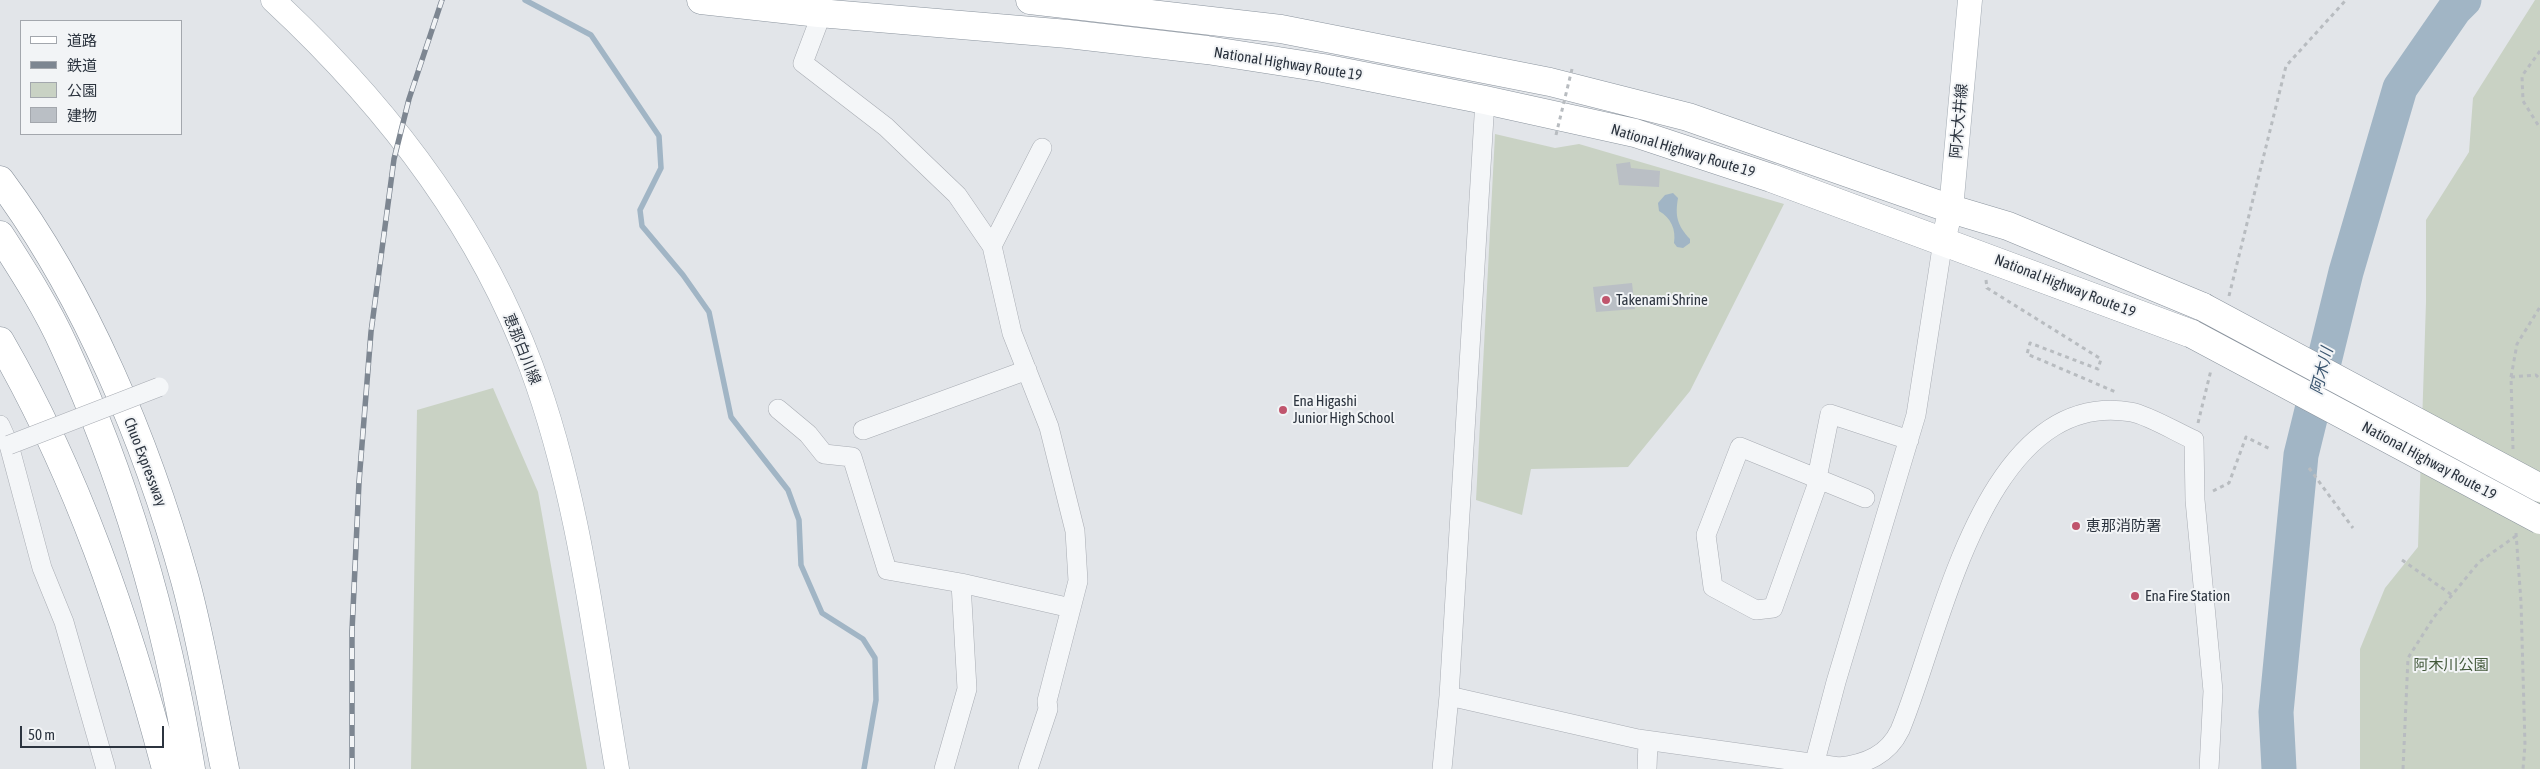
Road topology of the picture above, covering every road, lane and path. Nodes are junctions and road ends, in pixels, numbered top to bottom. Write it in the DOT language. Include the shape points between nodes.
graph roads {
  1 [pos="273,0"];
  2 [pos="701,0"];
  3 [pos="1030,0"];
  4 [pos="1970,0"];
  5 [pos="2346,0"];
  6 [pos="819,13"];
  7 [pos="2540,51"];
  8 [pos="1572,68"];
  9 [pos="1485,100"];
  10 [pos="2540,128"];
  11 [pos="1556,135"];
  12 [pos="1042,148"];
  13 [pos="0,180"];
  14 [pos="1951,208"];
  15 [pos="0,235"];
  16 [pos="1943,241"];
  17 [pos="992,246"];
  18 [pos="1985,272"];
  19 [pos="2215,306"];
  20 [pos="0,341"];
  21 [pos="2213,362"];
  22 [pos="1027,370"];
  23 [pos="2511,377"];
  24 [pos="2540,379"];
  25 [pos="159,387"];
  26 [pos="2121,394"];
  27 [pos="778,409"];
  28 [pos="0,425"];
  29 [pos="863,430"];
  30 [pos="1909,440"];
  31 [pos="2194,440"];
  32 [pos="9,445"];
  33 [pos="2270,449"];
  34 [pos="2309,468"];
  35 [pos="1817,478"];
  36 [pos="2540,488"];
  37 [pos="1865,498"];
  38 [pos="2195,500"];
  39 [pos="2540,520"];
  40 [pos="2352,528"];
  41 [pos="2516,536"];
  42 [pos="2402,560"];
  43 [pos="962,583"];
  44 [pos="2452,595"];
  45 [pos="1071,608"];
  46 [pos="1449,696"];
  47 [pos="1648,741"];
  48 [pos="1814,766"];
  49 [pos="106,769"];
  50 [pos="166,769"];
  51 [pos="191,769"];
  52 [pos="226,769"];
  53 [pos="617,769"];
  54 [pos="944,769"];
  55 [pos="1028,769"];
  56 [pos="1442,769"];
  57 [pos="1647,769"];
  58 [pos="2209,769"];
  59 [pos="2403,769"];
  1 -- 53 [label="main road, 恵那白川線" via="316,39 396,129 466,229 504,305 531,366 571,503"];
  2 -- 6 [label="highway, National Highway Route 19"];
  3 -- 14 [label="highway, National Highway Route 19" via="1281,29 1550,82 1688,117"];
  4 -- 14 [label="main road, 阿木大井線"];
  5 -- 19 [label="path" via="2286,66"];
  6 -- 9 [label="highway, National Highway Route 19" via="931,21 1207,50 1323,68"];
  6 -- 17 [label="street" via="803,63 886,128 957,195"];
  7 -- 10 [label="path" via="2522,76 2523,101"];
  8 -- 11 [label="path, bridge"];
  9 -- 16 [label="highway, National Highway Route 19" via="1635,133 1771,178"];
  9 -- 46 [label="street"];
  12 -- 17 [label="street"];
  13 -- 52 [label="highway, Chuo Expressway" via="53,261 92,332 158,495 185,581"];
  14 -- 16 [label="main road, 阿木大井線"];
  14 -- 19 [label="highway, National Highway Route 19" via="2008,226"];
  15 -- 51 [label="highway, Chuo Expressway" via="64,345 104,439 151,584"];
  16 -- 30 [label="street" via="1916,415"];
  16 -- 39 [label="highway, National Highway Route 19, bridge" via="2192,334"];
  17 -- 22 [label="street" via="1012,333"];
  18 -- 26 [label="path" via="1987,288 2101,359 2098,369 2030,343 2027,354"];
  19 -- 36 [label="highway, National Highway Route 19, bridge"];
  20 -- 50 [label="highway" via="26,386 68,473 105,568"];
  21 -- 31 [label="path"];
  22 -- 29 [label="street"];
  22 -- 45 [label="street" via="1050,426 1075,531 1078,581"];
  23 -- 24 [label="path" via="2536,375"];
  25 -- 32 [label="street, bridge"];
  27 -- 43 [label="street" via="808,434 824,454 852,457 887,570"];
  28 -- 32 [label="street"];
  30 -- 35 [label="street" via="1830,414"];
  30 -- 48 [label="street"];
  31 -- 38 [label="street"];
  31 -- 48 [label="street" via="2133,412 2090,413 2071,419 2039,439 2009,470 1974,525 1952,578 1897,737 1885,752 1863,762 1839,767"];
  32 -- 49 [label="street" via="42,568 64,622"];
  33 -- 38 [label="path" via="2246,437 2228,483"];
  34 -- 40 [label="path"];
  35 -- 35 [label="street" via="1773,608 1756,610 1713,587 1706,535 1740,447"];
  35 -- 37 [label="street"];
  38 -- 58 [label="street" via="2213,691"];
  41 -- 44 [label="path" via="2479,562"];
  42 -- 44 [label="path"];
  43 -- 45 [label="street"];
  43 -- 54 [label="street" via="967,689"];
  44 -- 59 [label="path" via="2408,658"];
  45 -- 55 [label="street" via="1047,701 1048,709"];
  46 -- 47 [label="street"];
  46 -- 56 [label="street"];
  47 -- 48 [label="street"];
  47 -- 57 [label="street"];
}
